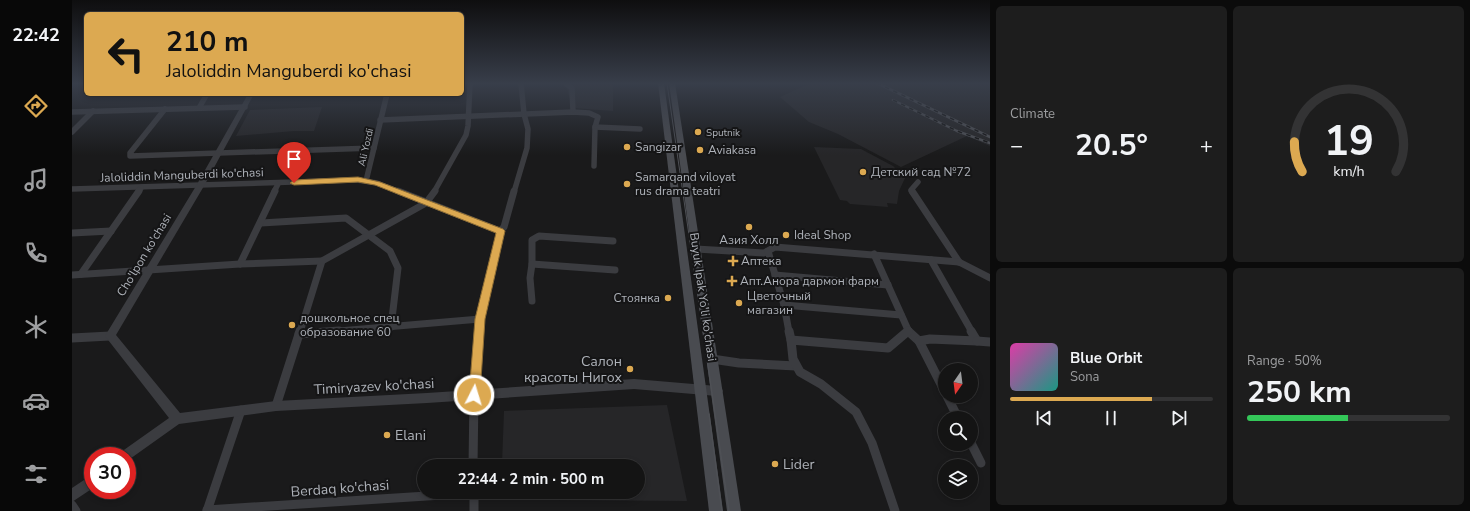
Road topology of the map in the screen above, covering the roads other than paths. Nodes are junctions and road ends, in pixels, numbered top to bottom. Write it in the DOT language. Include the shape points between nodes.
graph roads {
  1 [pos="245,107"];
  2 [pos="384,107"];
  3 [pos="469,107"];
  4 [pos="523,107"];
  5 [pos="573,107"];
  6 [pos="664,107"];
  7 [pos="675,107"];
  8 [pos="199,108"];
  9 [pos="165,109"];
  10 [pos="93,111"];
  11 [pos="72,112"];
  12 [pos="573,112"];
  13 [pos="524,114"];
  14 [pos="468,117"];
  15 [pos="380,120"];
  16 [pos="595,127"];
  17 [pos="640,129"];
  18 [pos="72,132"];
  19 [pos="374,148"];
  20 [pos="218,154"];
  21 [pos="594,166"];
  22 [pos="366,181"];
  23 [pos="918,182"];
  24 [pos="278,184"];
  25 [pos="201,186"];
  26 [pos="141,188"];
  27 [pos="72,189"];
  28 [pos="426,203"];
  29 [pos="261,223"];
  30 [pos="111,231"];
  31 [pos="500,231"];
  32 [pos="72,233"];
  33 [pos="368,236"];
  34 [pos="613,241"];
  35 [pos="696,250"];
  36 [pos="768,252"];
  37 [pos="874,254"];
  38 [pos="931,260"];
  39 [pos="322,261"];
  40 [pos="959,262"];
  41 [pos="240,264"];
  42 [pos="532,264"];
  43 [pos="615,270"];
  44 [pos="148,271"];
  45 [pos="81,274"];
  46 [pos="72,275"];
  47 [pos="775,275"];
  48 [pos="990,278"];
  49 [pos="888,285"];
  50 [pos="532,301"];
  51 [pos="784,305"];
  52 [pos="901,315"];
  53 [pos="480,319"];
  54 [pos="391,327"];
  55 [pos="908,331"];
  56 [pos="299,334"];
  57 [pos="110,336"];
  58 [pos="72,338"];
  59 [pos="791,340"];
  60 [pos="919,341"];
  61 [pos="977,341"];
  62 [pos="990,342"];
  63 [pos="712,359"];
  64 [pos="796,366"];
  65 [pos="938,378"];
  66 [pos="701,389"];
  67 [pos="717,391"];
  68 [pos="474,395"];
  69 [pos="276,406"];
  70 [pos="241,410"];
  71 [pos="177,419"];
  72 [pos="136,448"];
  73 [pos="975,451"];
  74 [pos="473,459"];
  75 [pos="981,463"];
  76 [pos="84,487"];
  77 [pos="72,496"];
  78 [pos="417,496"];
  79 [pos="474,499"];
  80 [pos="72,505"];
  81 [pos="76,511"];
  82 [pos="207,511"];
  83 [pos="474,511"];
  84 [pos="716,511"];
  85 [pos="734,511"];
  86 [pos="895,511"];
  1 -- 8 [label="street"];
  1 -- 20 [label="street, Cho'lpon ko'chasi"];
  2 -- 15 [label="street, Ali Yozdi"];
  3 -- 14 [label="street"];
  4 -- 13 [label="street"];
  5 -- 12 [label="street"];
  6 -- 66 [label="main road, Buyuk Ipak Yo'li ko'chasi"];
  7 -- 35 [label="main road, Buyuk Ipak Yo'li ko'chasi"];
  8 -- 9 [label="street"];
  9 -- 10 [label="street"];
  9 -- 20 [label="street" via="130,156"];
  10 -- 11 [label="street"];
  10 -- 18 [label="street"];
  12 -- 13 [label="street"];
  12 -- 16 [label="street" via="595,114 598,117"];
  13 -- 14 [label="street"];
  13 -- 31 [label="street" via="528,129 527,148 504,227"];
  14 -- 15 [label="street"];
  14 -- 28 [label="street" via="466,135 436,190"];
  15 -- 19 [label="street, Ali Yozdi"];
  16 -- 17 [label="street"];
  16 -- 21 [label="street"];
  19 -- 20 [label="street"];
  19 -- 22 [label="street, Ali Yozdi"];
  20 -- 25 [label="street, Cho'lpon ko'chasi"];
  22 -- 24 [label="street, Jaloliddin Manguberdi ko'chasi"];
  22 -- 28 [label="street, Jaloliddin Manguberdi ko'chasi"];
  23 -- 40 [label="street" via="911,190"];
  24 -- 25 [label="street, Jaloliddin Manguberdi ko'chasi"];
  24 -- 29 [label="street"];
  25 -- 26 [label="street, Jaloliddin Manguberdi ko'chasi"];
  25 -- 44 [label="street, Cho'lpon ko'chasi"];
  26 -- 27 [label="street, Jaloliddin Manguberdi ko'chasi"];
  26 -- 30 [label="street"];
  28 -- 31 [label="street, Jaloliddin Manguberdi ko'chasi"];
  28 -- 33 [label="street"];
  29 -- 33 [label="street" via="346,218"];
  29 -- 41 [label="street"];
  30 -- 32 [label="street"];
  30 -- 45 [label="street"];
  31 -- 53 [label="street"];
  33 -- 39 [label="street"];
  33 -- 54 [label="street" via="390,251 398,268"];
  34 -- 42 [label="street" via="539,236 532,240"];
  35 -- 36 [label="street"];
  35 -- 63 [label="main road, Buyuk Ipak Yo'li ko'chasi"];
  36 -- 37 [label="street" via="775,247"];
  36 -- 47 [label="street"];
  37 -- 38 [label="street"];
  37 -- 49 [label="street"];
  38 -- 40 [label="street"];
  38 -- 61 [label="street"];
  39 -- 41 [label="street"];
  39 -- 56 [label="street"];
  40 -- 48 [label="street"];
  41 -- 44 [label="street"];
  42 -- 43 [label="street"];
  42 -- 50 [label="street"];
  44 -- 45 [label="street"];
  44 -- 57 [label="street, Cho'lpon ko'chasi"];
  45 -- 46 [label="street"];
  47 -- 49 [label="street"];
  47 -- 51 [label="street"];
  49 -- 52 [label="street"];
  51 -- 52 [label="street"];
  51 -- 59 [label="street"];
  52 -- 55 [label="street"];
  53 -- 54 [label="street"];
  53 -- 68 [label="street"];
  54 -- 56 [label="street"];
  55 -- 59 [label="street" via="888,348"];
  55 -- 60 [label="street"];
  56 -- 69 [label="street"];
  57 -- 58 [label="street"];
  57 -- 71 [label="street"];
  59 -- 64 [label="street"];
  60 -- 61 [label="street" via="930,338"];
  60 -- 65 [label="street"];
  61 -- 62 [label="street"];
  63 -- 64 [label="street"];
  63 -- 67 [label="main road, Buyuk Ipak Yo'li ko'chasi"];
  64 -- 86 [label="street" via="800,372 821,384 856,412 872,443"];
  66 -- 67 [label="street, Timiryazev ko'chasi"];
  66 -- 68 [label="street, Timiryazev ko'chasi" via="634,384"];
  66 -- 84 [label="main road, Buyuk Ipak Yo'li ko'chasi"];
  67 -- 85 [label="main road, Buyuk Ipak Yo'li ko'chasi"];
  68 -- 69 [label="street, Timiryazev ko'chasi"];
  68 -- 74 [label="street"];
  69 -- 70 [label="street, Timiryazev ko'chasi"];
  70 -- 71 [label="street, Timiryazev ko'chasi"];
  70 -- 82 [label="street"];
  71 -- 72 [label="street"];
  73 -- 75 [label="street"];
  76 -- 77 [label="street"];
  78 -- 82 [label="street, Berdaq ko'chasi"];
  79 -- 83 [label="street"];
  80 -- 81 [label="street"];
}
